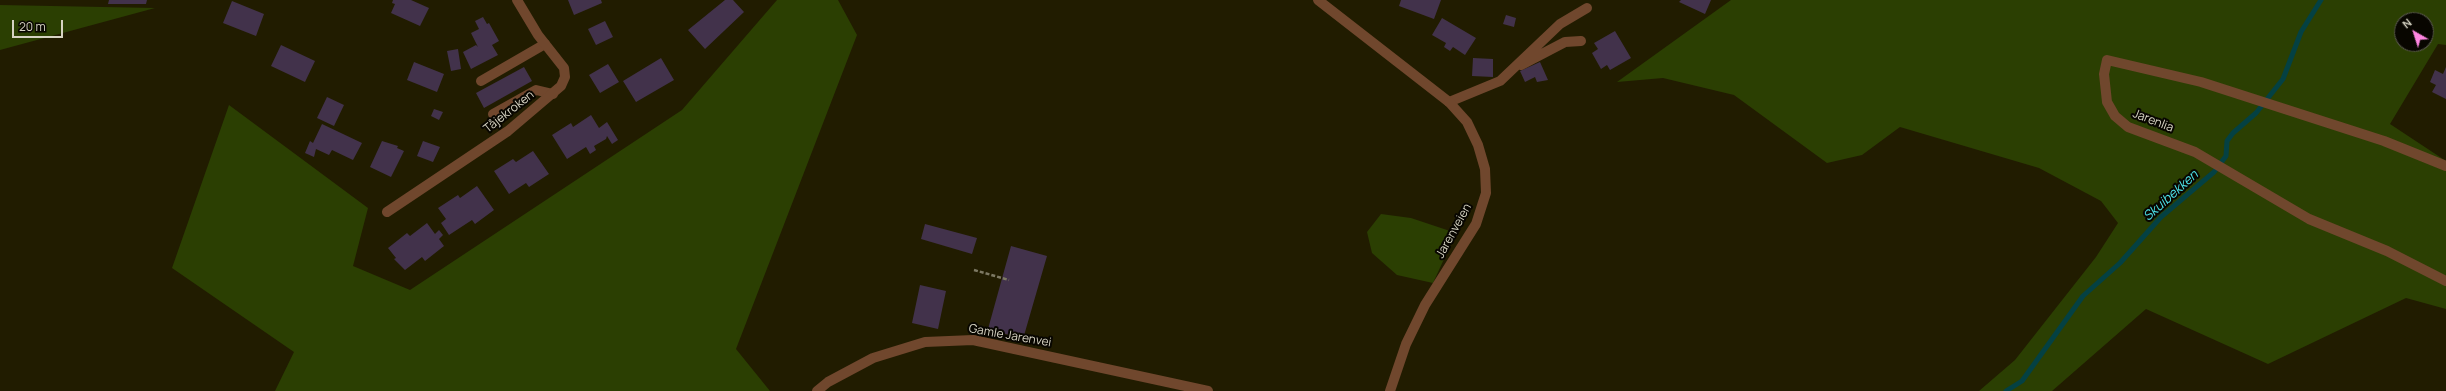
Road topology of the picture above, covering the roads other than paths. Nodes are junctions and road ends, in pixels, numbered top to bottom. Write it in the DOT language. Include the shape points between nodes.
graph roads {
  1 [pos="517,0"];
  2 [pos="1318,0"];
  3 [pos="1587,8"];
  4 [pos="1581,41"];
  5 [pos="545,44"];
  6 [pos="1512,69"];
  7 [pos="481,81"];
  8 [pos="553,94"];
  9 [pos="1449,102"];
  10 [pos="492,114"];
  11 [pos="2446,166"];
  12 [pos="387,212"];
  13 [pos="2446,281"];
  14 [pos="817,391"];
  15 [pos="1208,391"];
  16 [pos="1390,391"];
  1 -- 5 [label="street, Tåjekroken"];
  2 -- 9 [label="street, Jarenveien"];
  3 -- 6 [label="street" via="1560,24"];
  4 -- 6 [label="street" via="1565,42"];
  5 -- 7 [label="street"];
  5 -- 8 [label="street, Tåjekroken" via="564,68 565,77"];
  6 -- 9 [label="street" via="1500,81"];
  8 -- 10 [label="street" via="536,90"];
  8 -- 12 [label="street, Tåjekroken" via="508,131"];
  9 -- 16 [label="street, Jarenveien" via="1466,122 1478,145 1485,169 1486,193 1476,224 1426,305 1406,344"];
  11 -- 13 [label="street, Jarenlia" via="2384,141 2187,78 2108,60 2104,74 2107,102 2115,116 2128,127 2206,158 2309,219 2387,251"];
  14 -- 15 [label="street, Gamle Jarenvei" via="828,382 873,358 925,342 973,340"];
}
